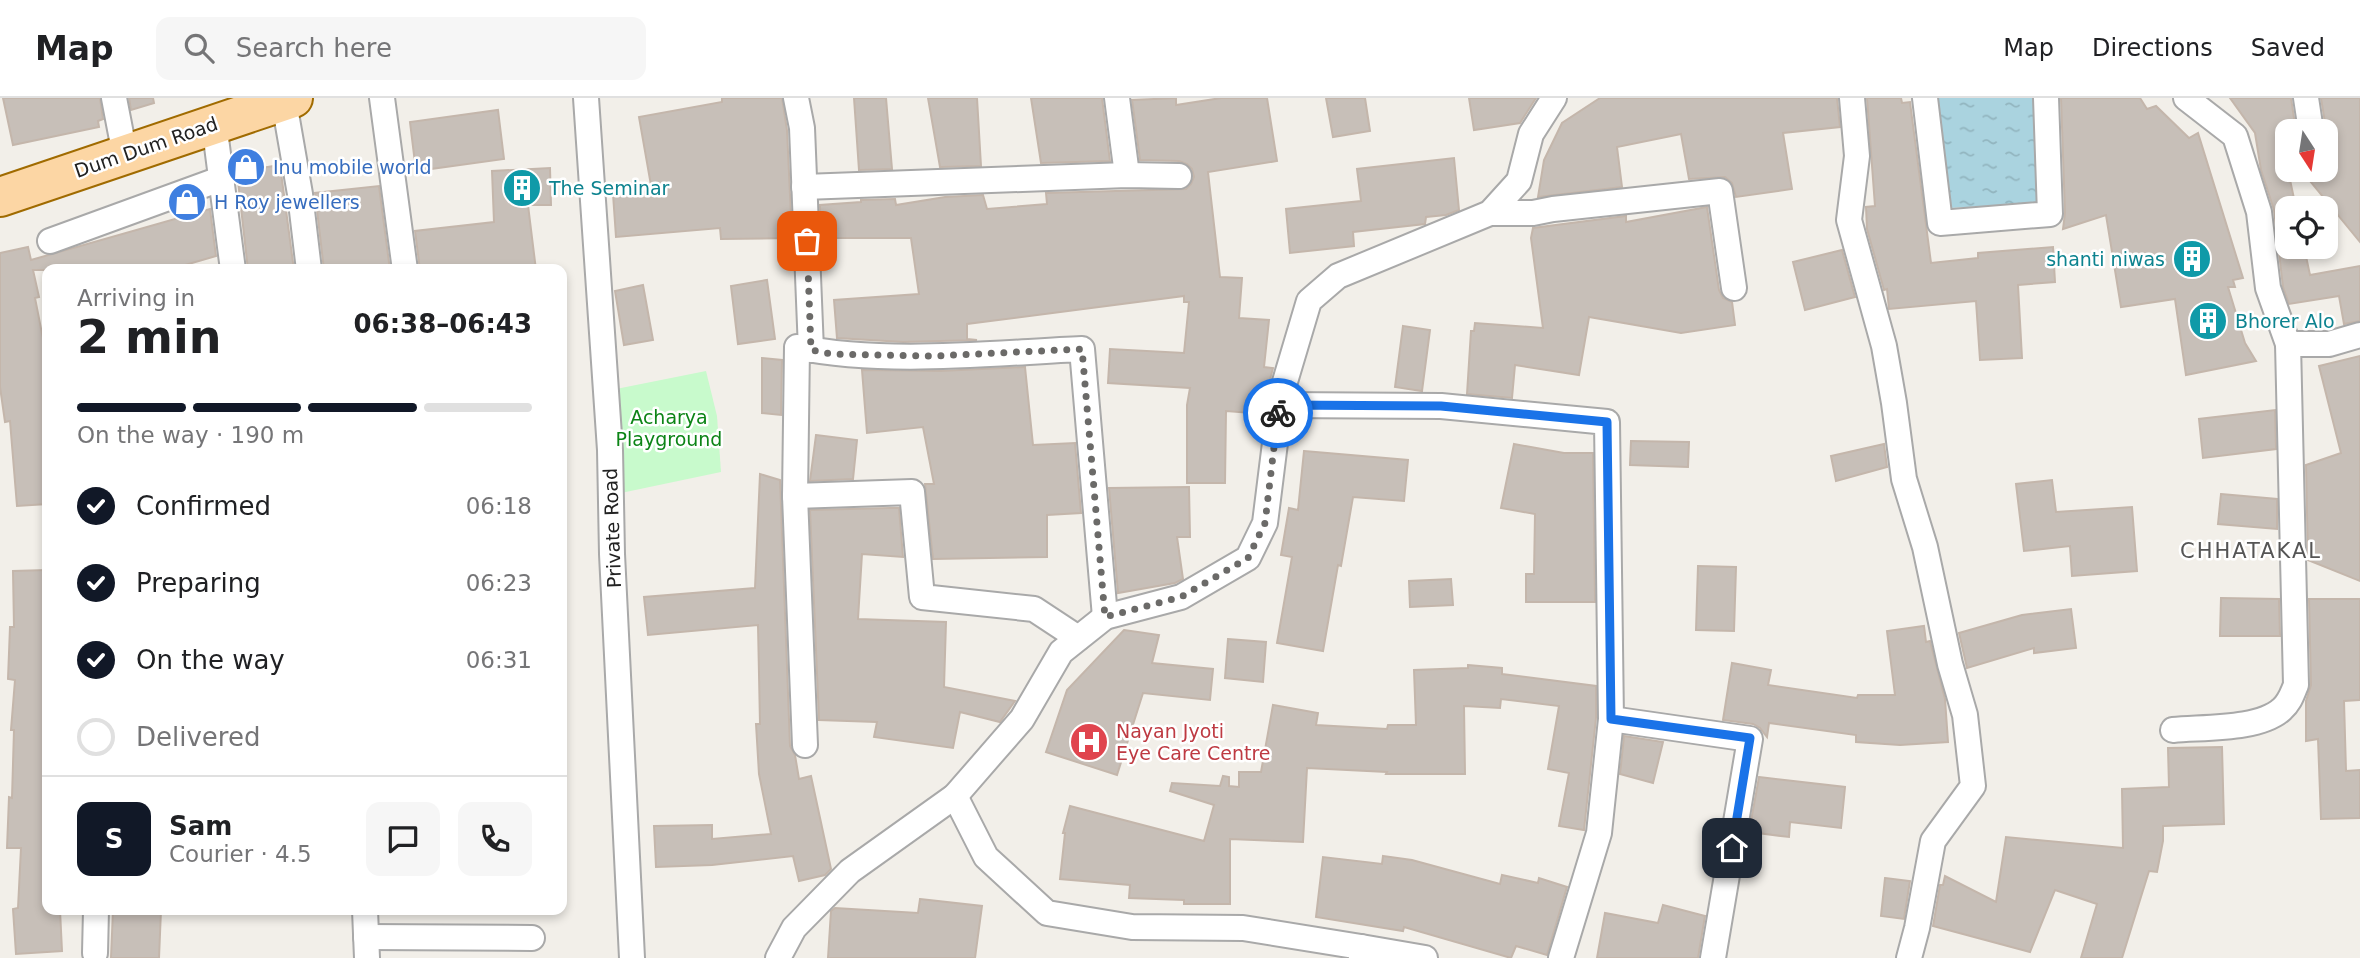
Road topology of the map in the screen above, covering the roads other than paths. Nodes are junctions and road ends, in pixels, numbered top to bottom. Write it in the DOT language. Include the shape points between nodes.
graph roads {
  1 [pos="114,98"];
  2 [pos="382,98"];
  3 [pos="586,98"];
  4 [pos="796,98"];
  5 [pos="1117,98"];
  6 [pos="1554,98"];
  7 [pos="1852,98"];
  8 [pos="1925,98"];
  9 [pos="2046,98"];
  10 [pos="2186,98"];
  11 [pos="2306,98"];
  12 [pos="288,100"];
  13 [pos="2309,119"];
  14 [pos="214,123"];
  15 [pos="125,155"];
  16 [pos="1127,175"];
  17 [pos="1179,176"];
  18 [pos="222,178"];
  19 [pos="804,187"];
  20 [pos="0,197"];
  21 [pos="1490,213"];
  22 [pos="51,241"];
  23 [pos="232,264"];
  24 [pos="308,264"];
  25 [pos="404,264"];
  26 [pos="1734,288"];
  27 [pos="2360,335"];
  28 [pos="2288,344"];
  29 [pos="811,350"];
  30 [pos="1279,405"];
  31 [pos="795,496"];
  32 [pos="1105,617"];
  33 [pos="1078,638"];
  34 [pos="1611,719"];
  35 [pos="2173,730"];
  36 [pos="805,745"];
  37 [pos="955,796"];
  38 [pos="96,915"];
  39 [pos="365,915"];
  40 [pos="532,938"];
  41 [pos="367,947"];
  42 [pos="95,953"];
  43 [pos="1361,953"];
  44 [pos="632,958"];
  45 [pos="778,958"];
  46 [pos="1425,958"];
  47 [pos="1561,958"];
  48 [pos="1713,958"];
  49 [pos="1909,958"];
  1 -- 15 [label="street"];
  2 -- 25 [label="street"];
  3 -- 44 [label="street, Private Road" via="610,450"];
  4 -- 19 [label="street"];
  5 -- 16 [label="street"];
  6 -- 21 [label="street" via="1531,134 1519,181"];
  7 -- 49 [label="street" via="1857,156 1849,220 1884,346 1904,479 1926,548 1965,715 1973,786 1933,841"];
  8 -- 9 [label="street" via="1940,223 2050,214"];
  10 -- 28 [label="street" via="2235,136 2259,212 2268,288"];
  11 -- 13 [label="street"];
  12 -- 14 [label="main road, Dum Dum Road"];
  12 -- 24 [label="street"];
  14 -- 15 [label="main road, Dum Dum Road"];
  14 -- 18 [label="street"];
  15 -- 20 [label="main road, Dum Dum Road"];
  16 -- 17 [label="street"];
  16 -- 19 [label="street"];
  18 -- 22 [label="street"];
  18 -- 23 [label="street"];
  19 -- 29 [label="street"];
  21 -- 26 [label="street" via="1533,213 1720,191"];
  21 -- 30 [label="street" via="1338,276 1309,301"];
  27 -- 28 [label="street" via="2329,344"];
  28 -- 35 [label="street" via="2296,685 2284,708 2260,722"];
  29 -- 31 [label="street" via="797,347"];
  29 -- 32 [label="street" via="934,356 1082,349"];
  30 -- 32 [label="street" via="1265,523 1248,558 1181,597"];
  30 -- 34 [label="street" via="1441,406 1607,422"];
  31 -- 33 [label="street" via="912,492 922,597 1034,609"];
  31 -- 36 [label="street"];
  32 -- 33 [label="street"];
  33 -- 37 [label="street" via="1061,652 1021,719"];
  34 -- 47 [label="street" via="1599,833"];
  34 -- 48 [label="street" via="1750,738"];
  37 -- 43 [label="street" via="986,857 1047,913 1132,927 1243,928"];
  37 -- 45 [label="street" via="850,871 794,928"];
  38 -- 42 [label="street"];
  39 -- 41 [label="street"];
  40 -- 41 [label="street"];
  43 -- 46 [label="street"];
}
